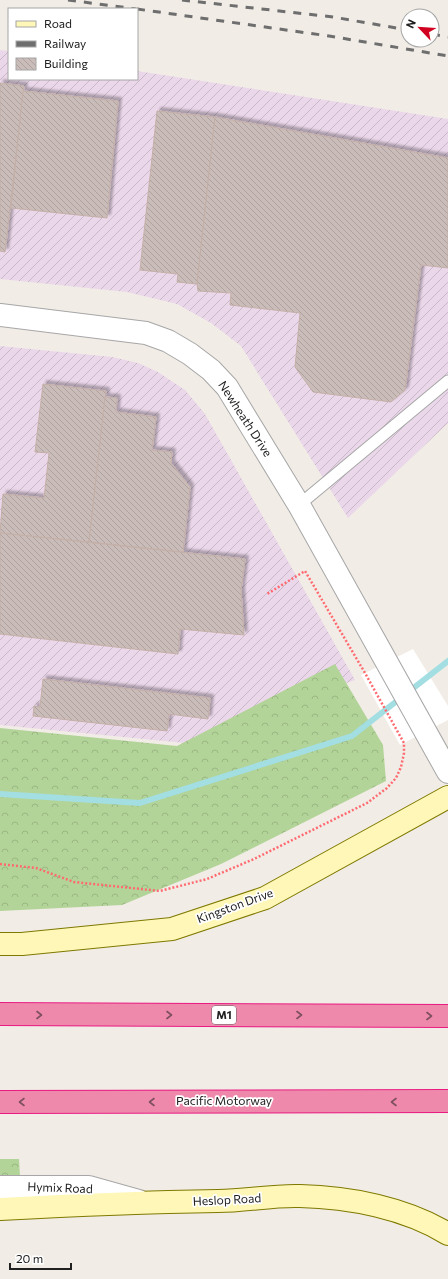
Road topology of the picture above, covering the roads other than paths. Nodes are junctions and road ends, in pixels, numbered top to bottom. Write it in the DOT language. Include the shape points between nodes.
graph roads {
  1 [pos="0,315"];
  2 [pos="448,381"];
  3 [pos="299,505"];
  4 [pos="448,772"];
  5 [pos="448,797"];
  6 [pos="0,944"];
  7 [pos="0,1014"];
  8 [pos="448,1016"];
  9 [pos="0,1102"];
  10 [pos="443,1103"];
  11 [pos="0,1187"];
  12 [pos="143,1202"];
  13 [pos="0,1209"];
  14 [pos="448,1234"];
  1 -- 3 [label="street, Newheath Drive" via="146,333 168,341 190,354 211,370 227,387"];
  2 -- 3 [label="lane"];
  3 -- 4 [label="street, Newheath Drive"];
  5 -- 6 [label="street, Kingston Drive" via="265,898 172,929"];
  7 -- 8 [label="highway, M1, one-way"];
  10 -- 9 [label="highway, Pacific Motorway, one-way"];
  11 -- 12 [label="street, Hymix Road" via="89,1187"];
  12 -- 13 [label="street, Heslop Road"];
  12 -- 14 [label="street, Heslop Road" via="227,1201 299,1196 348,1200 420,1220"];
}
